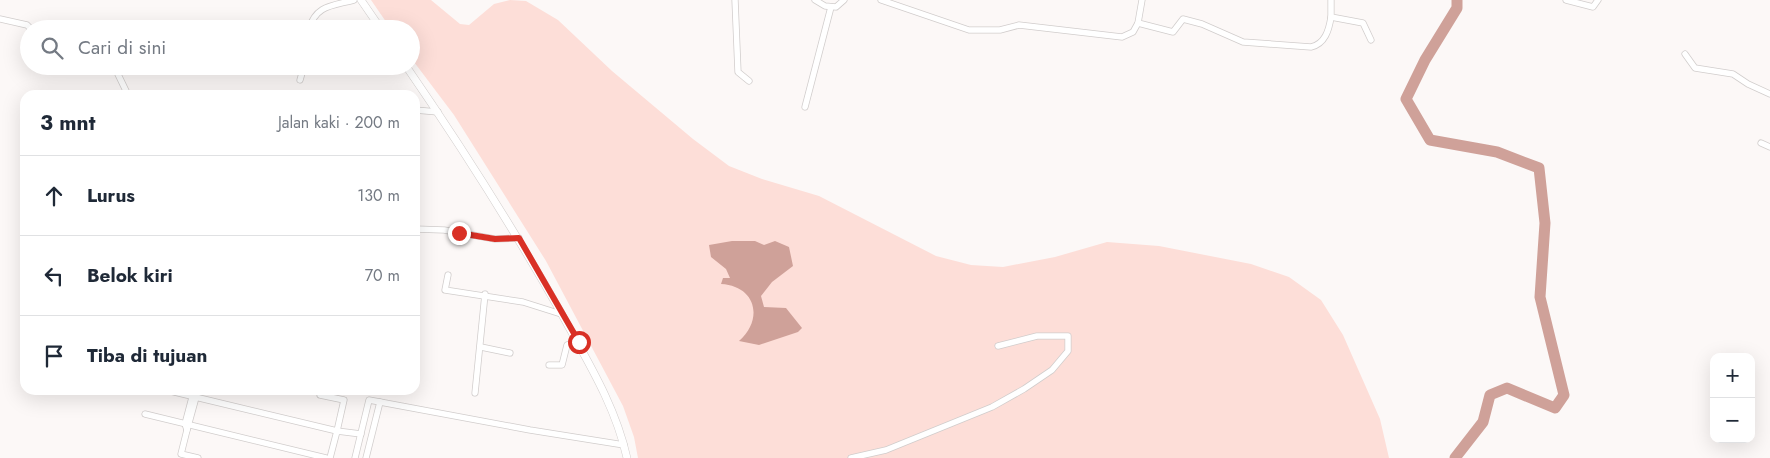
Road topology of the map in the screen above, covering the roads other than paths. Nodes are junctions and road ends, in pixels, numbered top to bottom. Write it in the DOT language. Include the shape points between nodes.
graph roads {
  1 [pos="354,0"];
  2 [pos="361,0"];
  3 [pos="736,0"];
  4 [pos="815,0"];
  5 [pos="844,0"];
  6 [pos="880,0"];
  7 [pos="1142,0"];
  8 [pos="1331,0"];
  9 [pos="1566,0"];
  10 [pos="1598,0"];
  11 [pos="831,6"];
  12 [pos="1331,17"];
  13 [pos="0,19"];
  14 [pos="313,20"];
  15 [pos="375,20"];
  16 [pos="20,23"];
  17 [pos="1138,23"];
  18 [pos="1371,40"];
  19 [pos="1685,54"];
  20 [pos="118,75"];
  21 [pos="301,75"];
  22 [pos="412,75"];
  23 [pos="300,80"];
  24 [pos="749,81"];
  25 [pos="126,90"];
  26 [pos="1770,94"];
  27 [pos="805,107"];
  28 [pos="420,110"];
  29 [pos="438,112"];
  30 [pos="1761,143"];
  31 [pos="1770,147"];
  32 [pos="420,229"];
  33 [pos="519,238"];
  34 [pos="448,275"];
  35 [pos="485,294"];
  36 [pos="561,314"];
  37 [pos="579,342"];
  38 [pos="998,346"];
  39 [pos="481,347"];
  40 [pos="510,353"];
  41 [pos="549,365"];
  42 [pos="475,393"];
  43 [pos="194,395"];
  44 [pos="198,395"];
  45 [pos="320,395"];
  46 [pos="380,402"];
  47 [pos="146,414"];
  48 [pos="187,426"];
  49 [pos="337,431"];
  50 [pos="361,434"];
  51 [pos="624,445"];
  52 [pos="198,458"];
  53 [pos="328,458"];
  54 [pos="355,458"];
  55 [pos="366,458"];
  56 [pos="627,458"];
  57 [pos="851,458"];
  1 -- 14 [label="street" via="321,9"];
  2 -- 15 [label="street"];
  3 -- 24 [label="street" via="738,72"];
  4 -- 11 [label="street"];
  5 -- 11 [label="street" via="839,6"];
  6 -- 17 [label="street" via="969,30 1000,30 1018,26 1122,37 1134,32"];
  7 -- 17 [label="street"];
  8 -- 12 [label="street"];
  9 -- 10 [label="street" via="1593,7"];
  11 -- 27 [label="street"];
  12 -- 17 [label="street" via="1329,31 1320,43 1311,47 1243,42 1202,24 1183,20 1173,32"];
  12 -- 18 [label="street" via="1363,23"];
  13 -- 16 [label="street"];
  19 -- 26 [label="street" via="1695,68 1733,74"];
  20 -- 25 [label="street"];
  21 -- 23 [label="street"];
  22 -- 29 [label="street"];
  28 -- 29 [label="street"];
  29 -- 33 [label="street"];
  30 -- 31 [label="street"];
  32 -- 33 [label="street" via="495,239"];
  33 -- 36 [label="street"];
  34 -- 35 [label="street" via="446,290"];
  35 -- 36 [label="street"];
  35 -- 39 [label="street"];
  36 -- 37 [label="street"];
  37 -- 41 [label="street" via="567,345 562,365"];
  37 -- 51 [label="street" via="610,401"];
  38 -- 57 [label="street" via="1037,336 1068,336 1068,351 1052,370 992,407 904,442"];
  39 -- 40 [label="street"];
  39 -- 42 [label="street"];
  43 -- 48 [label="street"];
  44 -- 49 [label="street"];
  45 -- 49 [label="street" via="344,400"];
  46 -- 50 [label="street" via="369,400"];
  46 -- 51 [label="street"];
  46 -- 55 [label="street"];
  47 -- 48 [label="street"];
  48 -- 52 [label="street" via="181,454"];
  48 -- 53 [label="street"];
  49 -- 50 [label="street"];
  49 -- 53 [label="street"];
  50 -- 54 [label="street"];
  51 -- 56 [label="street"];
}
